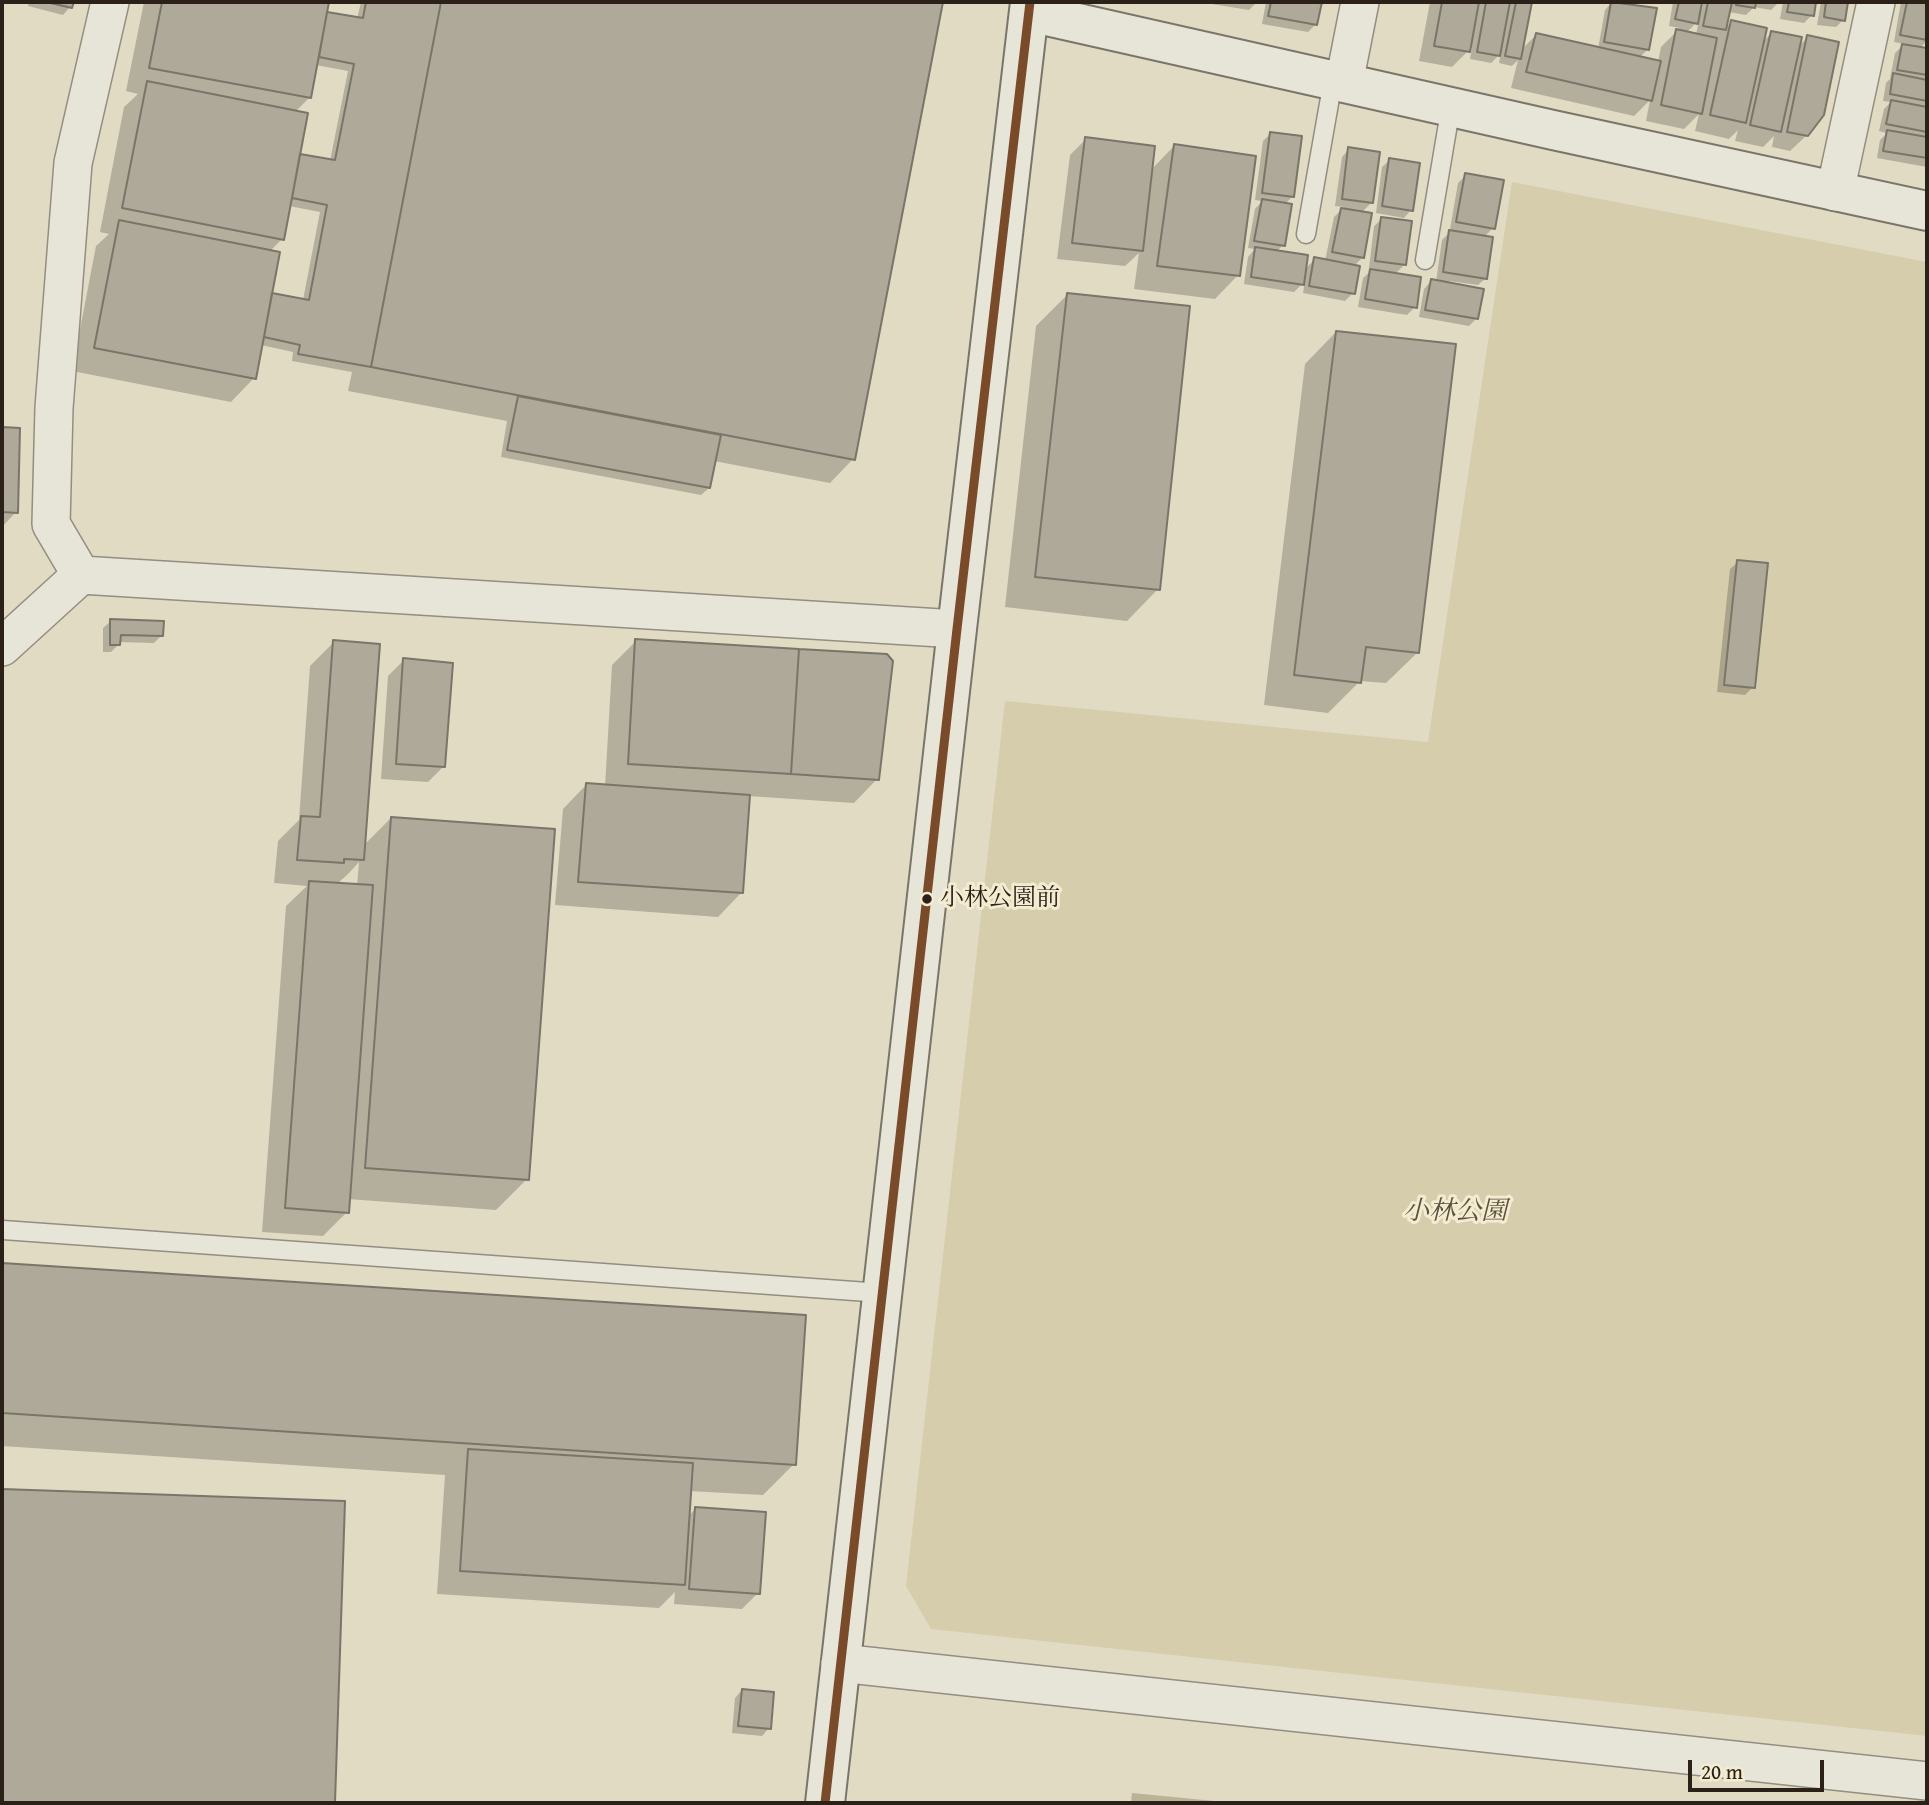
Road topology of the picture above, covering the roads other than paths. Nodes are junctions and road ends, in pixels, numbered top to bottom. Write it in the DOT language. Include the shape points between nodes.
graph roads {
  1 [pos="110,2"];
  2 [pos="1360,2"];
  3 [pos="1876,2"];
  4 [pos="1029,7"];
  5 [pos="1339,82"];
  6 [pos="1451,106"];
  7 [pos="1835,192"];
  8 [pos="1927,211"];
  9 [pos="1306,234"];
  10 [pos="1425,260"];
  11 [pos="81,575"];
  12 [pos="957,629"];
  13 [pos="2,647"];
  14 [pos="3,1230"];
  15 [pos="882,1293"];
  16 [pos="840,1663"];
  17 [pos="1927,1781"];
  18 [pos="825,1803"];
  1 -- 11 [label="street" via="73,163 54,408 51,524"];
  2 -- 5 [label="street"];
  3 -- 7 [label="street"];
  4 -- 5 [label="street"];
  4 -- 12 [label="street"];
  5 -- 6 [label="street"];
  5 -- 9 [label="lane"];
  6 -- 7 [label="street"];
  6 -- 10 [label="lane"];
  7 -- 8 [label="street"];
  11 -- 12 [label="street"];
  11 -- 13 [label="street"];
  12 -- 15 [label="street"];
  14 -- 15 [label="lane"];
  15 -- 16 [label="street"];
  16 -- 17 [label="street"];
  16 -- 18 [label="street"];
}
